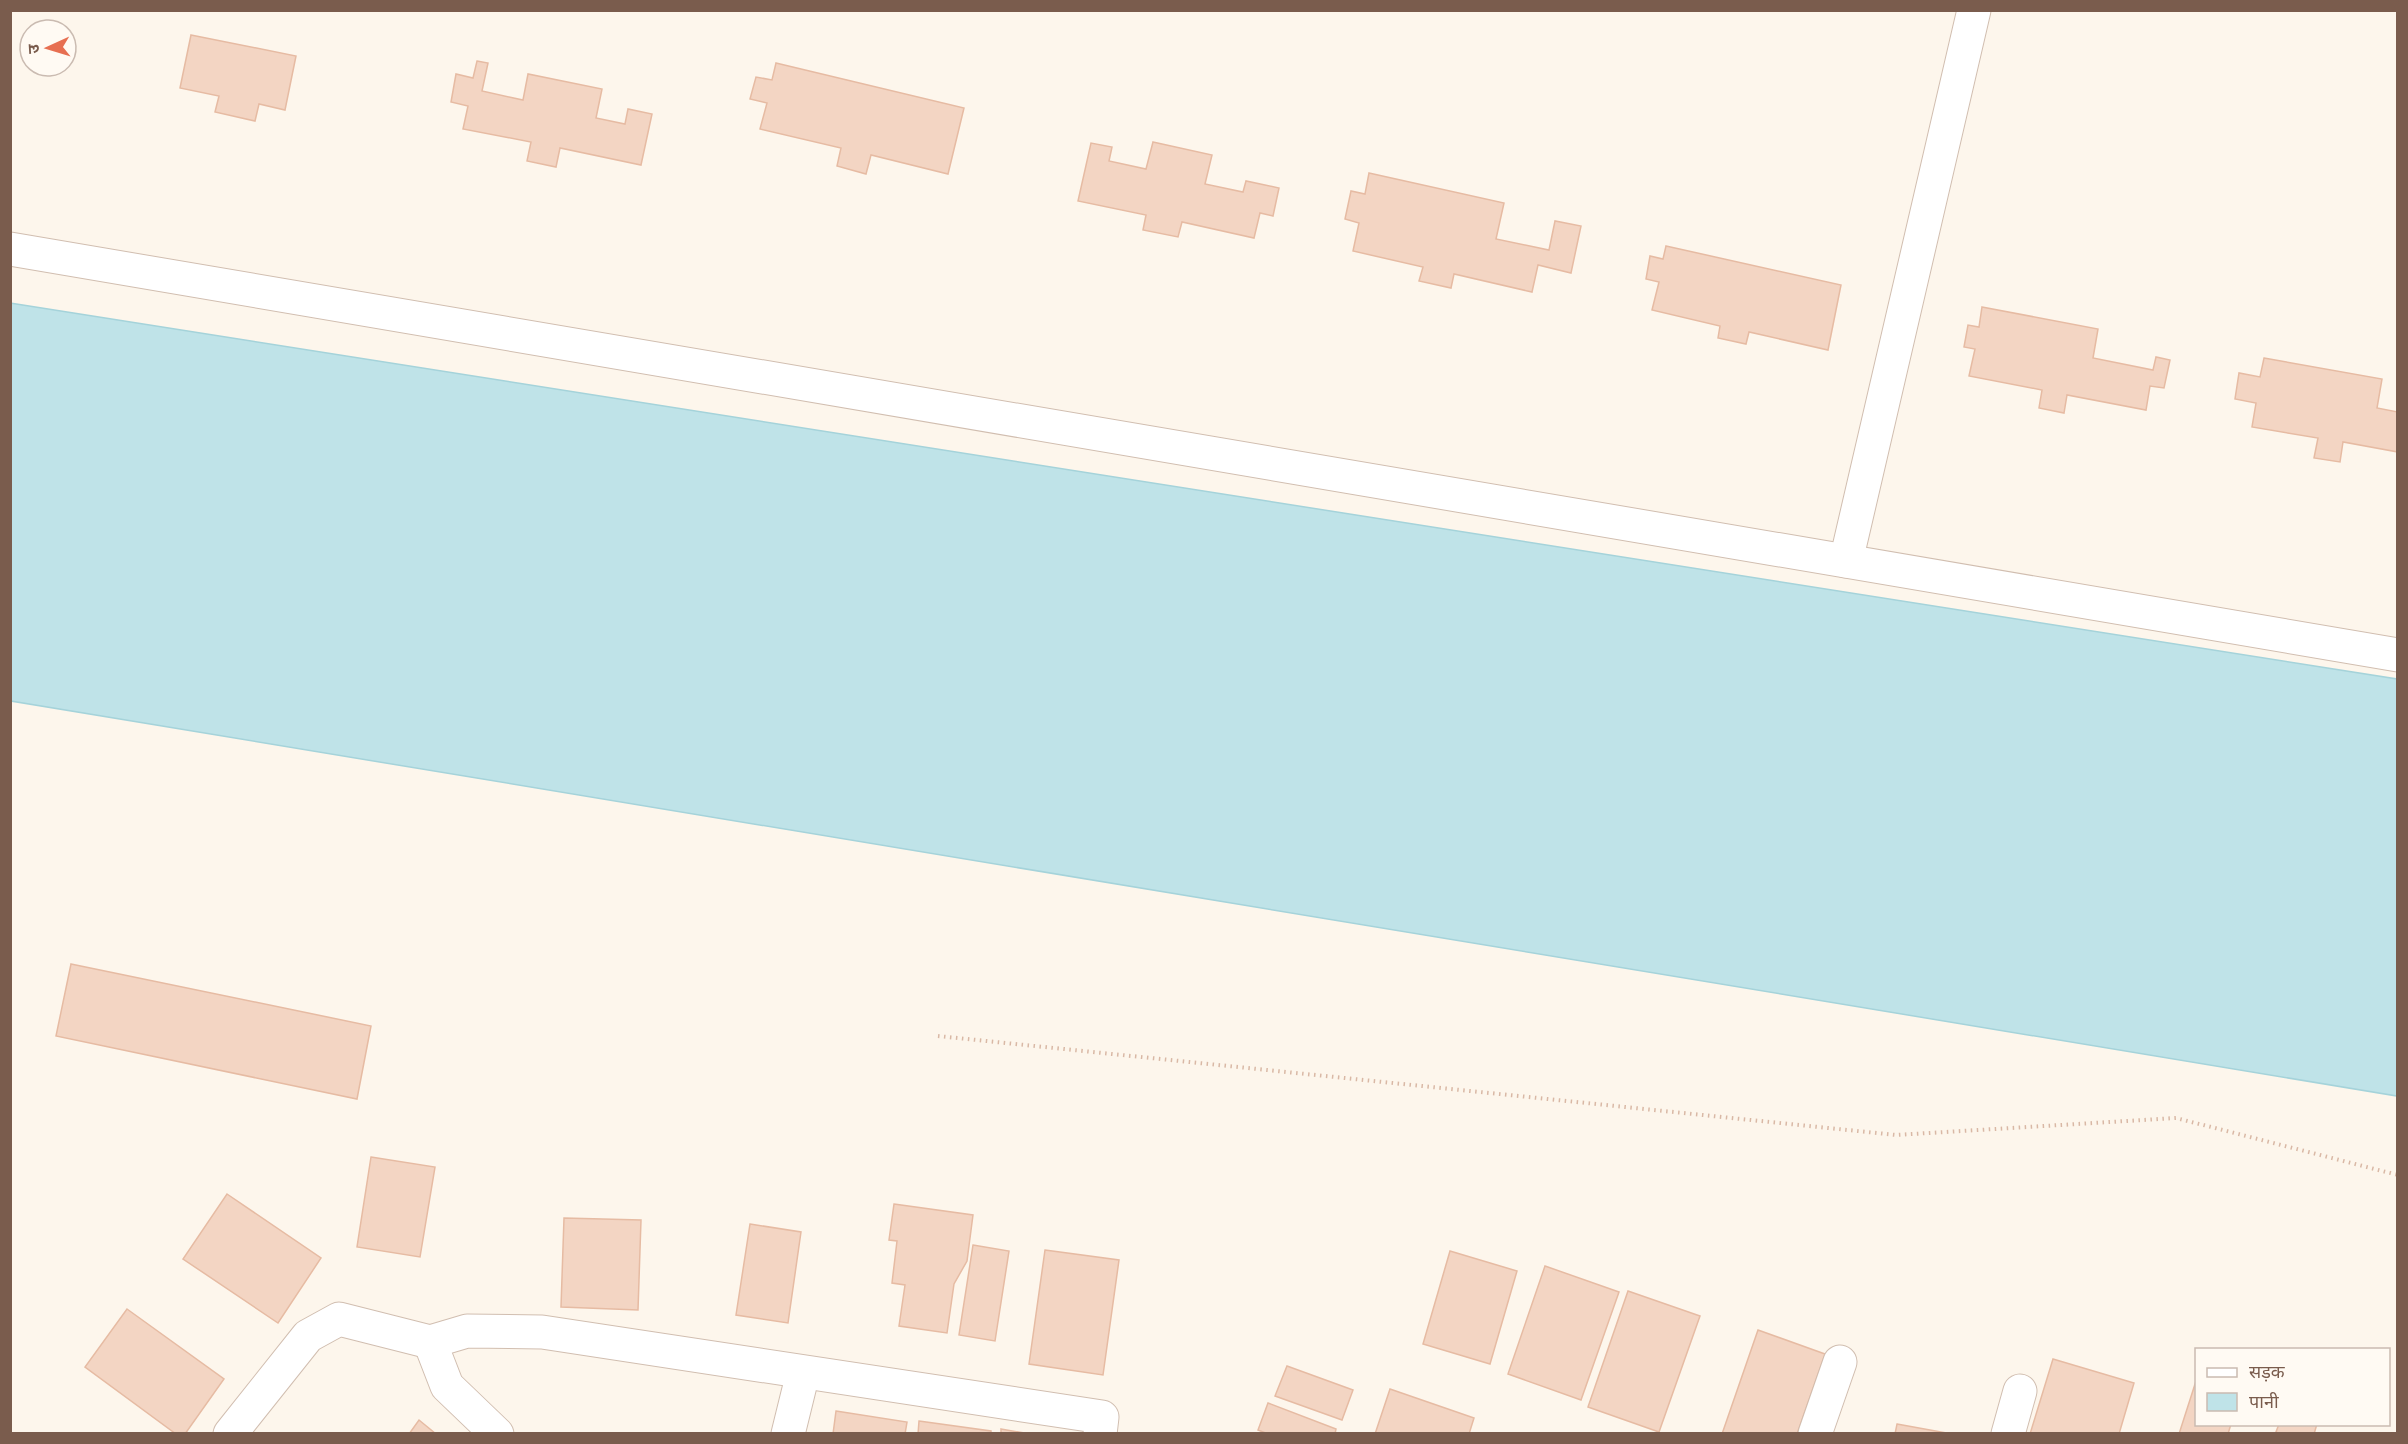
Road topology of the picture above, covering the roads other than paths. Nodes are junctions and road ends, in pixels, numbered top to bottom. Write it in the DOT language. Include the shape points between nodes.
graph roads {
  1 [pos="1974,10"];
  2 [pos="10,249"];
  3 [pos="1846,561"];
  4 [pos="2397,655"];
  5 [pos="430,1342"];
  6 [pos="1840,1362"];
  7 [pos="803,1373"];
  8 [pos="2020,1391"];
  9 [pos="230,1434"];
  10 [pos="497,1434"];
  11 [pos="788,1434"];
  12 [pos="1100,1434"];
  13 [pos="1815,1434"];
  14 [pos="2008,1434"];
  1 -- 3 [label="street"];
  2 -- 3 [label="street"];
  3 -- 4 [label="street"];
  5 -- 7 [label="street" via="467,1331 542,1332"];
  5 -- 9 [label="street" via="339,1319 308,1336"];
  5 -- 10 [label="street" via="447,1386"];
  6 -- 13 [label="street"];
  7 -- 11 [label="street"];
  7 -- 12 [label="street" via="1102,1417"];
  8 -- 14 [label="street"];
}
